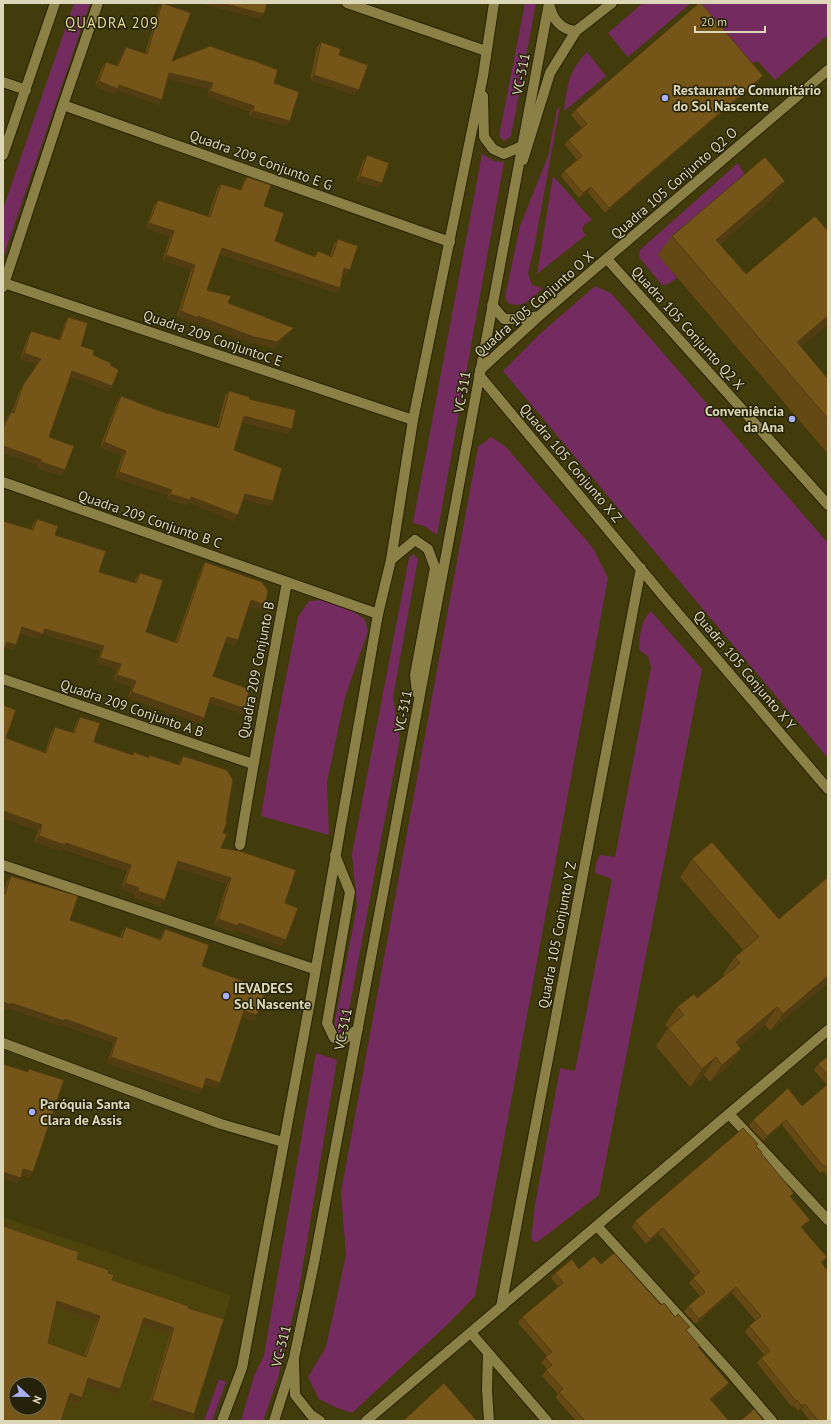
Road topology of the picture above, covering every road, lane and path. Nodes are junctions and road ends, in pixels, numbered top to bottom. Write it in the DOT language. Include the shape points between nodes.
graph roads {
  1 [pos="55,3"];
  2 [pos="98,3"];
  3 [pos="348,3"];
  4 [pos="494,3"];
  5 [pos="549,3"];
  6 [pos="612,3"];
  7 [pos="576,31"];
  8 [pos="486,51"];
  9 [pos="828,70"];
  10 [pos="483,76"];
  11 [pos="3,82"];
  12 [pos="26,90"];
  13 [pos="63,105"];
  14 [pos="522,146"];
  15 [pos="3,154"];
  16 [pos="514,190"];
  17 [pos="450,242"];
  18 [pos="607,259"];
  19 [pos="4,285"];
  20 [pos="492,305"];
  21 [pos="537,318"];
  22 [pos="480,373"];
  23 [pos="413,420"];
  24 [pos="3,482"];
  25 [pos="828,505"];
  26 [pos="391,560"];
  27 [pos="641,568"];
  28 [pos="287,582"];
  29 [pos="378,614"];
  30 [pos="3,679"];
  31 [pos="418,706"];
  32 [pos="253,764"];
  33 [pos="828,789"];
  34 [pos="240,845"];
  35 [pos="335,855"];
  36 [pos="3,865"];
  37 [pos="314,969"];
  38 [pos="358,1029"];
  39 [pos="828,1030"];
  40 [pos="3,1043"];
  41 [pos="729,1114"];
  42 [pos="284,1142"];
  43 [pos="828,1220"];
  44 [pos="597,1226"];
  45 [pos="501,1307"];
  46 [pos="471,1333"];
  47 [pos="488,1353"];
  48 [pos="294,1358"];
  49 [pos="222,1421"];
  50 [pos="274,1421"];
  51 [pos="320,1421"];
  52 [pos="366,1421"];
  53 [pos="489,1421"];
  54 [pos="547,1421"];
  55 [pos="772,1421"];
  1 -- 12 [label="street"];
  2 -- 13 [label="street"];
  3 -- 8 [label="street"];
  4 -- 8 [label="street"];
  5 -- 7 [label="street" via="559,25"];
  5 -- 14 [label="street, VC-311"];
  6 -- 7 [label="street"];
  7 -- 16 [label="street" via="550,73"];
  8 -- 10 [label="street"];
  9 -- 18 [label="street, Quadra 105 Conjunto Q2 O"];
  10 -- 14 [label="street" via="484,137 493,149 504,154"];
  10 -- 17 [label="street"];
  11 -- 12 [label="street"];
  12 -- 15 [label="street"];
  13 -- 17 [label="street, Quadra 209 Conjunto E G"];
  13 -- 19 [label="street"];
  14 -- 16 [label="street, VC-311"];
  16 -- 20 [label="street, VC-311"];
  17 -- 23 [label="street"];
  18 -- 21 [label="street, Quadra 105 Conjunto O X"];
  18 -- 25 [label="street, Quadra 105 Conjunto Q2 X"];
  19 -- 23 [label="street, Quadra 209 ConjuntoC E"];
  20 -- 21 [label="street" via="504,319"];
  20 -- 22 [label="street, VC-311"];
  21 -- 22 [label="street, Quadra 105 Conjunto O X"];
  22 -- 27 [label="street, Quadra 105 Conjunto X Z"];
  22 -- 31 [label="street, VC-311"];
  23 -- 26 [label="street"];
  24 -- 28 [label="street, Quadra 209 Conjunto B C"];
  26 -- 29 [label="street"];
  26 -- 31 [label="street" via="415,540 428,549 435,568 415,675"];
  27 -- 33 [label="street, Quadra 105 Conjunto X Y"];
  27 -- 45 [label="street, Quadra 105 Conjunto Y Z"];
  28 -- 29 [label="street, Quadra 209 Conjunto B C"];
  28 -- 32 [label="street, Quadra 209 Conjunto B"];
  29 -- 35 [label="street"];
  30 -- 32 [label="street, Quadra 209 Conjunto A B"];
  31 -- 38 [label="street, VC-311"];
  32 -- 34 [label="street, Quadra 209 Conjunto B"];
  35 -- 37 [label="street"];
  35 -- 38 [label="street" via="350,892 327,1023 334,1038 343,1040"];
  36 -- 37 [label="street"];
  37 -- 42 [label="street"];
  38 -- 48 [label="street, VC-311"];
  39 -- 41 [label="street"];
  40 -- 42 [label="street" via="221,1124"];
  41 -- 43 [label="street"];
  41 -- 44 [label="street"];
  42 -- 49 [label="street" via="242,1368"];
  44 -- 45 [label="street"];
  44 -- 55 [label="street"];
  45 -- 46 [label="street"];
  46 -- 47 [label="street"];
  46 -- 52 [label="street"];
  47 -- 53 [label="street"];
  47 -- 54 [label="street"];
  48 -- 50 [label="street, VC-311"];
  48 -- 51 [label="street" via="295,1395 311,1415"];
}
